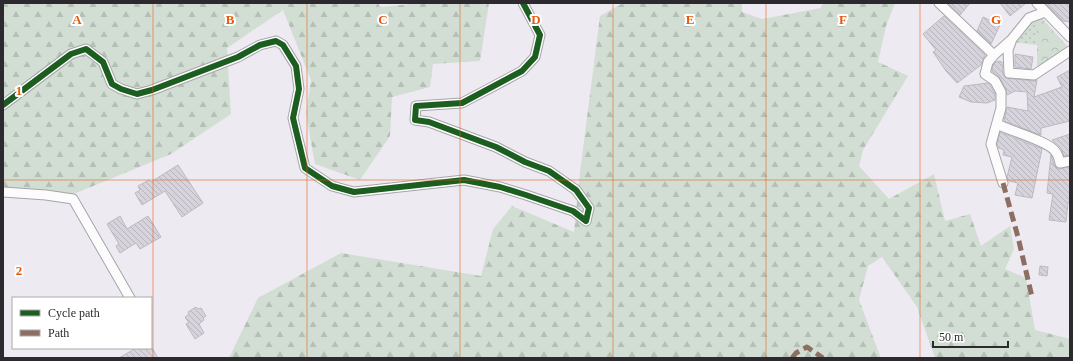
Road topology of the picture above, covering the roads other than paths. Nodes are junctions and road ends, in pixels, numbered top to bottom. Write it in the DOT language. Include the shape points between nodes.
graph roads {
  1 [pos="523,3"];
  2 [pos="939,3"];
  3 [pos="1037,3"];
  4 [pos="1045,12"];
  5 [pos="1068,33"];
  6 [pos="1012,39"];
  7 [pos="1070,51"];
  8 [pos="994,55"];
  9 [pos="3,105"];
  10 [pos="997,124"];
  11 [pos="1070,161"];
  12 [pos="1003,183"];
  13 [pos="3,192"];
  14 [pos="129,297"];
  1 -- 9 [label="street" via="540,35 535,57 522,71 462,102 416,106 415,120 429,122 496,147 549,171 576,190 589,208 586,221 574,211 500,187 464,180 354,192 332,186 305,168 293,118 300,88 296,66 283,45 276,41 136,94 112,84 103,62 86,49 71,54"];
  2 -- 8 [label="street"];
  3 -- 4 [label="street"];
  4 -- 5 [label="street"];
  4 -- 6 [label="street" via="1029,18"];
  6 -- 7 [label="street" via="1008,50 1010,73 1034,75"];
  6 -- 8 [label="street"];
  8 -- 10 [label="street" via="988,62 985,74 995,81 1001,92"];
  10 -- 11 [label="street" via="1055,150 1060,163"];
  10 -- 12 [label="street" via="991,144"];
  13 -- 14 [label="street" via="73,199"];
}
